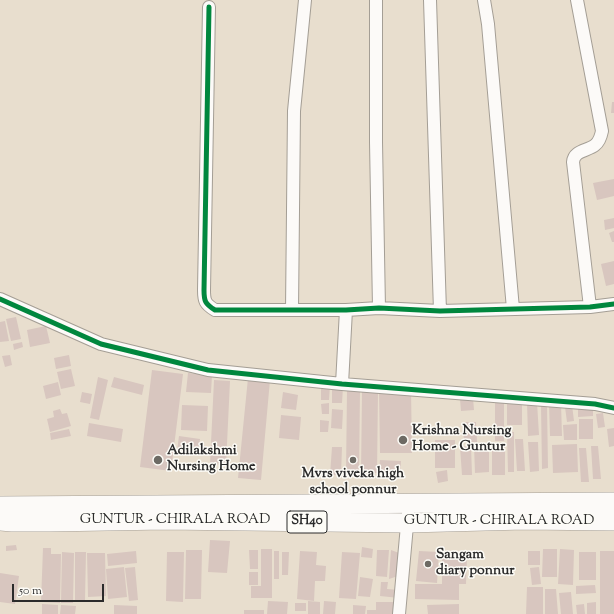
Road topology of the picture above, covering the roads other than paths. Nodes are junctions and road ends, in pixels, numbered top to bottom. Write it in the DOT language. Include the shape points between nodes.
graph roads {
  1 [pos="306,0"];
  2 [pos="376,0"];
  3 [pos="430,0"];
  4 [pos="484,0"];
  5 [pos="577,0"];
  6 [pos="209,7"];
  7 [pos="0,299"];
  8 [pos="614,304"];
  9 [pos="590,307"];
  10 [pos="379,308"];
  11 [pos="514,308"];
  12 [pos="292,310"];
  13 [pos="346,310"];
  14 [pos="440,310"];
  15 [pos="342,384"];
  16 [pos="614,408"];
  17 [pos="614,502"];
  18 [pos="409,503"];
  19 [pos="0,506"];
  20 [pos="235,512"];
  21 [pos="0,521"];
  22 [pos="614,521"];
  23 [pos="408,523"];
  24 [pos="399,614"];
  1 -- 12 [label="street" via="294,111"];
  2 -- 10 [label="street"];
  3 -- 14 [label="street"];
  4 -- 11 [label="street"];
  5 -- 9 [label="street" via="602,131 595,145 573,158"];
  6 -- 12 [label="street" via="204,299 214,310"];
  7 -- 15 [label="street" via="101,344 208,370"];
  8 -- 9 [label="street"];
  9 -- 11 [label="street"];
  10 -- 13 [label="street"];
  10 -- 14 [label="street"];
  11 -- 14 [label="street"];
  12 -- 13 [label="street"];
  13 -- 15 [label="street"];
  15 -- 16 [label="street"];
  17 -- 18 [label="main road, GUNTUR - CHIRALA ROAD / SH40"];
  18 -- 20 [label="main road, GUNTUR - CHIRALA ROAD / SH40"];
  18 -- 23 [label="street"];
  19 -- 20 [label="main road, GUNTUR - CHIRALA ROAD / SH40"];
  20 -- 21 [label="main road, GUNTUR - CHIRALA ROAD / SH40" via="165,520"];
  20 -- 23 [label="main road, GUNTUR - CHIRALA ROAD / SH40"];
  22 -- 23 [label="main road, GUNTUR - CHIRALA ROAD / SH40"];
  23 -- 24 [label="street"];
}
